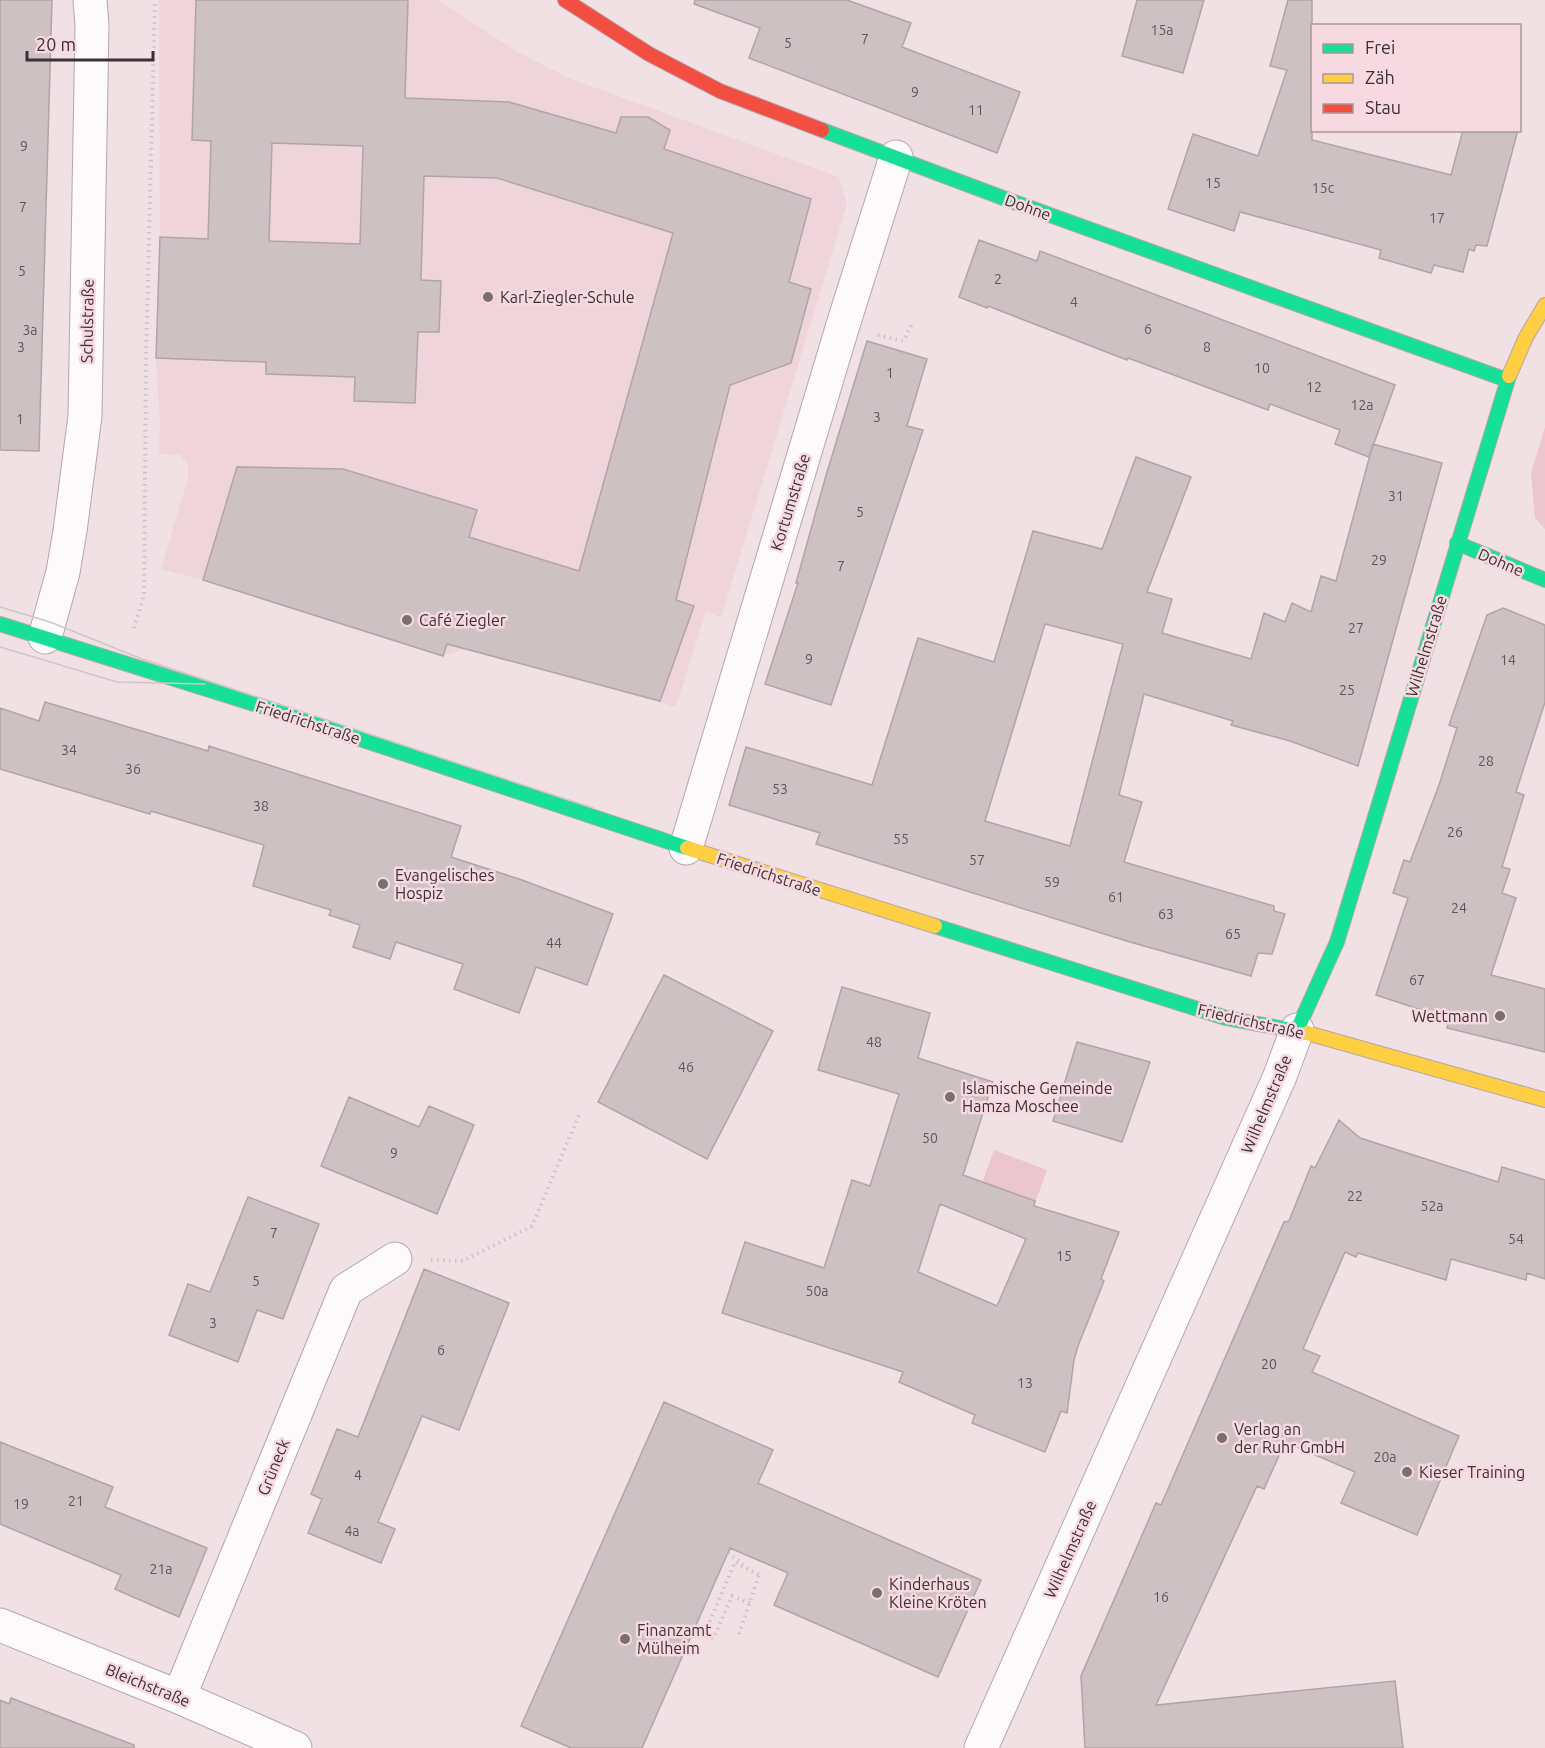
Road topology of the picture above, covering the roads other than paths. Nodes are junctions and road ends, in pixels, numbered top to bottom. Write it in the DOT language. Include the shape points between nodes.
graph roads {
  1 [pos="90,0"];
  2 [pos="566,0"];
  3 [pos="896,158"];
  4 [pos="1545,305"];
  5 [pos="1507,380"];
  6 [pos="1457,543"];
  7 [pos="1545,580"];
  8 [pos="0,624"];
  9 [pos="45,637"];
  10 [pos="686,848"];
  11 [pos="1297,1030"];
  12 [pos="1545,1101"];
  13 [pos="394,1259"];
  14 [pos="0,1625"];
  15 [pos="179,1697"];
  16 [pos="295,1748"];
  17 [pos="981,1748"];
  1 -- 9 [label="street, Schulstraße" via="85,416 63,572"];
  2 -- 3 [label="main road, Dohne" via="649,54 720,91"];
  3 -- 5 [label="main road, Dohne"];
  3 -- 10 [label="street, Kortumstraße"];
  4 -- 5 [label="main road, Wilhelmstraße"];
  5 -- 6 [label="main road, Wilhelmstraße"];
  6 -- 7 [label="main road, Dohne"];
  6 -- 11 [label="main road, Wilhelmstraße" via="1337,942"];
  8 -- 9 [label="main road, Friedrichstraße"];
  9 -- 10 [label="main road, Friedrichstraße"];
  10 -- 11 [label="main road, Friedrichstraße" via="1226,1018"];
  11 -- 12 [label="main road, Friedrichstraße"];
  11 -- 17 [label="street, Wilhelmstraße"];
  13 -- 15 [label="street, Grüneck" via="346,1290"];
  14 -- 15 [label="street, Bleichstraße"];
  15 -- 16 [label="street, Bleichstraße"];
}
